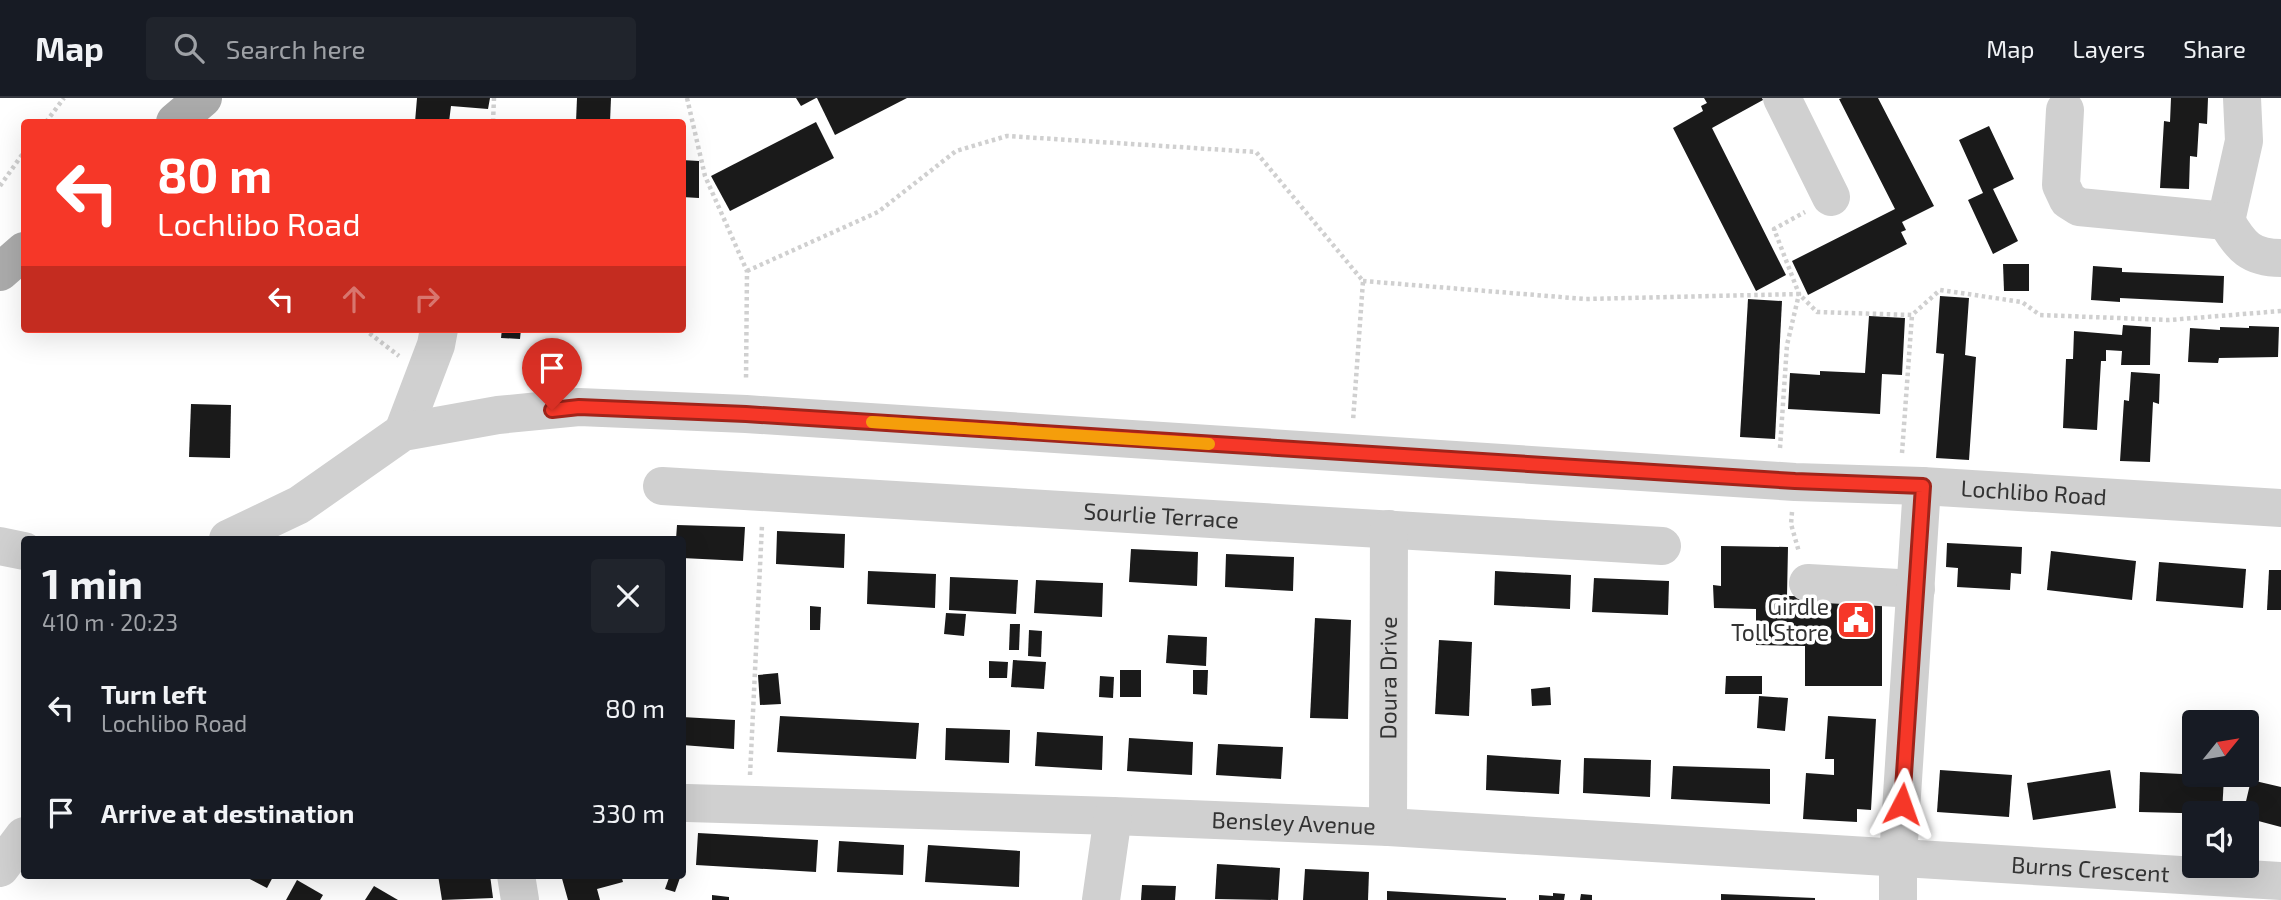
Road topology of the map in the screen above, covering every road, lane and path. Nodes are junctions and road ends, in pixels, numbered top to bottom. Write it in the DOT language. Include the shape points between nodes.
graph roads {
  1 [pos="64,98"];
  2 [pos="203,98"];
  3 [pos="494,98"];
  4 [pos="687,98"];
  5 [pos="1782,98"];
  6 [pos="2242,98"];
  7 [pos="2065,110"];
  8 [pos="48,119"];
  9 [pos="178,119"];
  10 [pos="493,119"];
  11 [pos="21,156"];
  12 [pos="0,186"];
  13 [pos="1831,197"];
  14 [pos="2227,221"];
  15 [pos="21,254"];
  16 [pos="2281,258"];
  17 [pos="747,271"];
  18 [pos="0,272"];
  19 [pos="1363,281"];
  20 [pos="1799,294"];
  21 [pos="2281,311"];
  22 [pos="1912,315"];
  23 [pos="368,333"];
  24 [pos="438,333"];
  25 [pos="424,376"];
  26 [pos="746,414"];
  27 [pos="403,432"];
  28 [pos="1351,453"];
  29 [pos="1786,481"];
  30 [pos="662,486"];
  31 [pos="1911,486"];
  32 [pos="764,492"];
  33 [pos="2281,508"];
  34 [pos="1389,529"];
  35 [pos="234,536"];
  36 [pos="0,546"];
  37 [pos="1662,546"];
  38 [pos="21,550"];
  39 [pos="1808,583"];
  40 [pos="1916,589"];
  41 [pos="687,803"];
  42 [pos="748,807"];
  43 [pos="1112,816"];
  44 [pos="1388,827"];
  45 [pos="21,840"];
  46 [pos="1898,858"];
  47 [pos="0,868"];
  48 [pos="517,879"];
  49 [pos="2281,881"];
  50 [pos="520,900"];
  51 [pos="1101,900"];
  52 [pos="1898,900"];
  1 -- 8 [label="path"];
  2 -- 9 [label="main road"];
  3 -- 10 [label="path"];
  4 -- 17 [label="path" via="705,176"];
  5 -- 13 [label="street"];
  6 -- 14 [label="street" via="2244,141"];
  7 -- 14 [label="street" via="2061,184 2068,200 2079,207"];
  11 -- 12 [label="path"];
  13 -- 20 [label="path" via="1774,229"];
  14 -- 16 [label="street" via="2237,239 2260,258"];
  15 -- 18 [label="main road"];
  17 -- 19 [label="path" via="878,212 956,152 1006,136 1256,152"];
  17 -- 26 [label="path"];
  19 -- 20 [label="path" via="1585,299"];
  19 -- 28 [label="path"];
  20 -- 22 [label="path" via="1817,312"];
  20 -- 29 [label="path" via="1787,345"];
  21 -- 22 [label="path" via="2169,320 2040,315 2022,302 1940,290"];
  22 -- 31 [label="path"];
  23 -- 25 [label="path"];
  24 -- 25 [label="street"];
  25 -- 27 [label="street"];
  26 -- 27 [label="street, Lochlibo Road" via="579,407"];
  26 -- 28 [label="street, Lochlibo Road"];
  27 -- 35 [label="street" via="299,505"];
  28 -- 29 [label="street, Lochlibo Road"];
  29 -- 31 [label="street, Lochlibo Road"];
  29 -- 39 [label="path" via="1791,524"];
  30 -- 32 [label="street, Sourlie Terrace"];
  31 -- 33 [label="street, Lochlibo Road"];
  31 -- 40 [label="street"];
  32 -- 34 [label="street, Sourlie Terrace"];
  32 -- 42 [label="path"];
  34 -- 37 [label="street, Sourlie Terrace"];
  34 -- 44 [label="street, Doura Drive"];
  36 -- 38 [label="street"];
  39 -- 40 [label="street"];
  40 -- 46 [label="street"];
  41 -- 42 [label="street, Bensley Avenue"];
  42 -- 43 [label="street, Bensley Avenue"];
  43 -- 44 [label="street, Bensley Avenue"];
  43 -- 51 [label="street"];
  44 -- 46 [label="street, Bensley Avenue"];
  45 -- 47 [label="street"];
  46 -- 49 [label="street, Burns Crescent"];
  46 -- 52 [label="street"];
  48 -- 50 [label="street"];
}
